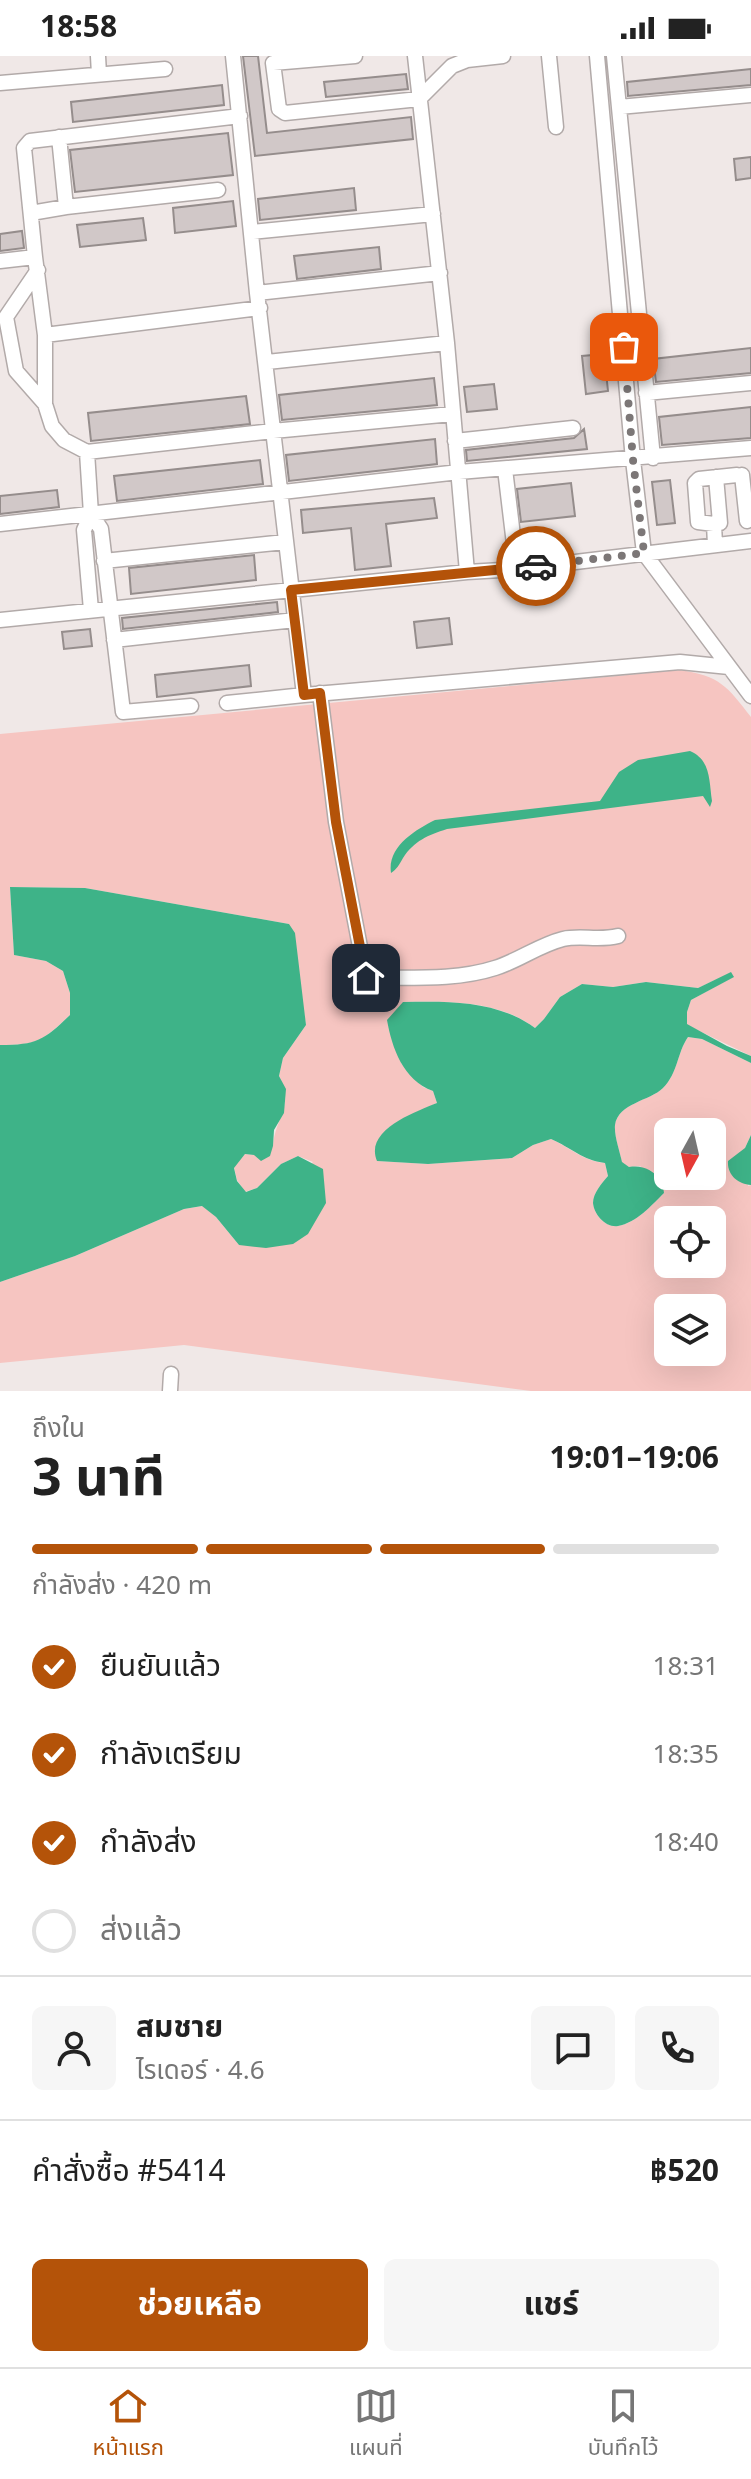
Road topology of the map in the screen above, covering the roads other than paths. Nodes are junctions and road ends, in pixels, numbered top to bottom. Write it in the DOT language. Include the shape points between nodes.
graph roads {
  1 [pos="98,56"];
  2 [pos="233,56"];
  3 [pos="355,56"];
  4 [pos="415,56"];
  5 [pos="503,56"];
  6 [pos="549,56"];
  7 [pos="597,56"];
  8 [pos="614,56"];
  9 [pos="273,60"];
  10 [pos="165,69"];
  11 [pos="99,74"];
  12 [pos="0,83"];
  13 [pos="751,95"];
  14 [pos="419,99"];
  15 [pos="619,107"];
  16 [pos="240,116"];
  17 [pos="556,127"];
  18 [pos="59,137"];
  19 [pos="218,190"];
  20 [pos="66,207"];
  21 [pos="31,213"];
  22 [pos="433,214"];
  23 [pos="251,232"];
  24 [pos="0,261"];
  25 [pos="36,263"];
  26 [pos="440,273"];
  27 [pos="258,301"];
  28 [pos="45,335"];
  29 [pos="447,343"];
  30 [pos="267,362"];
  31 [pos="751,383"];
  32 [pos="646,393"];
  33 [pos="45,404"];
  34 [pos="452,414"];
  35 [pos="573,428"];
  36 [pos="273,431"];
  37 [pos="455,441"];
  38 [pos="743,449"];
  39 [pos="87,452"];
  40 [pos="653,458"];
  41 [pos="633,460"];
  42 [pos="505,469"];
  43 [pos="459,472"];
  44 [pos="743,475"];
  45 [pos="716,477"];
  46 [pos="280,493"];
  47 [pos="91,514"];
  48 [pos="749,521"];
  49 [pos="0,524"];
  50 [pos="717,524"];
  51 [pos="751,541"];
  52 [pos="285,542"];
  53 [pos="715,545"];
  54 [pos="644,553"];
  55 [pos="104,561"];
  56 [pos="517,569"];
  57 [pos="467,572"];
  58 [pos="291,590"];
  59 [pos="111,609"];
  60 [pos="91,610"];
  61 [pos="0,620"];
  62 [pos="295,620"];
  63 [pos="114,640"];
  64 [pos="739,673"];
  65 [pos="320,693"];
  66 [pos="304,695"];
  67 [pos="751,696"];
  68 [pos="227,703"];
  69 [pos="191,706"];
  70 [pos="618,936"];
  71 [pos="171,1374"];
  72 [pos="170,1391"];
  1 -- 11 [label="street"];
  2 -- 16 [label="street"];
  3 -- 9 [label="street"];
  4 -- 14 [label="street"];
  5 -- 14 [label="street" via="452,66"];
  6 -- 17 [label="street"];
  7 -- 41 [label="street"];
  8 -- 15 [label="street"];
  9 -- 14 [label="street" via="279,109 285,113"];
  10 -- 11 [label="street"];
  11 -- 12 [label="street"];
  13 -- 15 [label="street"];
  14 -- 22 [label="street"];
  15 -- 32 [label="street"];
  16 -- 18 [label="street"];
  16 -- 23 [label="street"];
  18 -- 20 [label="street"];
  18 -- 21 [label="street" via="30,141 24,148"];
  19 -- 20 [label="street"];
  20 -- 21 [label="street"];
  21 -- 25 [label="street"];
  22 -- 23 [label="street"];
  22 -- 26 [label="street"];
  23 -- 27 [label="street"];
  24 -- 25 [label="street"];
  25 -- 28 [label="street"];
  25 -- 33 [label="street" via="6,317 16,371"];
  26 -- 27 [label="street"];
  26 -- 29 [label="street"];
  27 -- 28 [label="street"];
  27 -- 30 [label="street"];
  28 -- 33 [label="street"];
  29 -- 30 [label="street"];
  29 -- 34 [label="street"];
  30 -- 36 [label="street"];
  31 -- 32 [label="street"];
  32 -- 40 [label="street"];
  33 -- 39 [label="street" via="52,426 64,440"];
  34 -- 36 [label="street"];
  34 -- 37 [label="street"];
  35 -- 37 [label="street"];
  36 -- 39 [label="street"];
  36 -- 46 [label="street"];
  37 -- 43 [label="street"];
  38 -- 40 [label="street"];
  38 -- 44 [label="street"];
  39 -- 47 [label="street"];
  40 -- 41 [label="street"];
  41 -- 42 [label="street"];
  41 -- 54 [label="street"];
  42 -- 43 [label="street"];
  42 -- 56 [label="street"];
  43 -- 46 [label="street"];
  43 -- 57 [label="street"];
  44 -- 45 [label="street"];
  44 -- 48 [label="street"];
  45 -- 50 [label="street"];
  45 -- 50 [label="street" via="699,479 694,487 698,522"];
  46 -- 47 [label="street"];
  46 -- 52 [label="street"];
  47 -- 49 [label="street"];
  47 -- 55 [label="street" via="101,529"];
  47 -- 60 [label="street" via="84,530"];
  48 -- 50 [label="street"];
  50 -- 53 [label="street"];
  51 -- 53 [label="street"];
  52 -- 55 [label="street"];
  52 -- 58 [label="street"];
  53 -- 54 [label="street"];
  54 -- 56 [label="street"];
  54 -- 64 [label="street"];
  55 -- 59 [label="street"];
  56 -- 57 [label="street"];
  57 -- 58 [label="street"];
  58 -- 59 [label="street"];
  58 -- 62 [label="street"];
  59 -- 60 [label="street"];
  59 -- 63 [label="street"];
  60 -- 61 [label="street"];
  62 -- 63 [label="street"];
  62 -- 66 [label="street"];
  63 -- 69 [label="street" via="123,712"];
  64 -- 65 [label="street" via="680,662"];
  64 -- 67 [label="street"];
  65 -- 66 [label="street"];
  65 -- 70 [label="street" via="336,822 366,978 461,975 493,969 560,940"];
  66 -- 68 [label="street"];
  71 -- 72 [label="street"];
}
